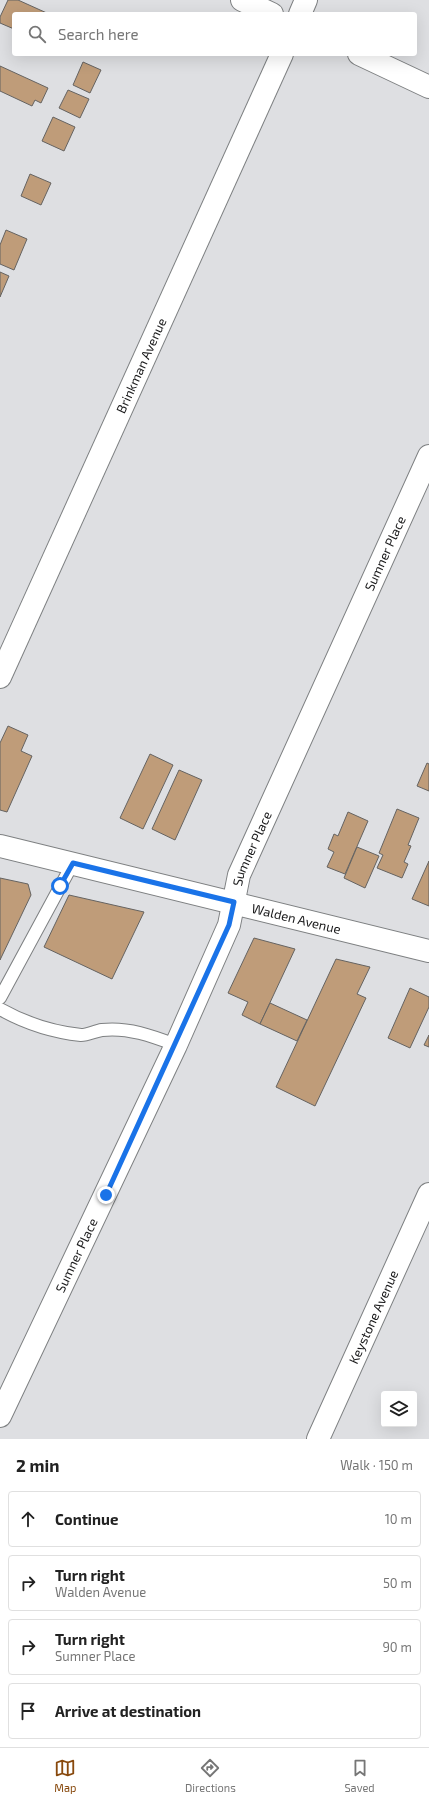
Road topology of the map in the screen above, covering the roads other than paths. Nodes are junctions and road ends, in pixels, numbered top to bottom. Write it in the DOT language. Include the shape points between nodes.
graph roads {
  1 [pos="242,0"];
  2 [pos="306,0"];
  3 [pos="268,12"];
  4 [pos="301,12"];
  5 [pos="281,56"];
  6 [pos="363,56"];
  7 [pos="429,87"];
  8 [pos="429,456"];
  9 [pos="0,677"];
  10 [pos="0,846"];
  11 [pos="73,863"];
  12 [pos="234,902"];
  13 [pos="429,950"];
  14 [pos="0,998"];
  15 [pos="0,1009"];
  16 [pos="176,1045"];
  17 [pos="429,1194"];
  18 [pos="0,1416"];
  19 [pos="318,1439"];
  1 -- 3 [label="street"];
  2 -- 4 [label="street"];
  5 -- 9 [label="street, Brinkman Avenue"];
  6 -- 7 [label="street"];
  8 -- 12 [label="street, Sumner Place" via="239,875"];
  10 -- 11 [label="street, Walden Avenue"];
  11 -- 12 [label="street, Walden Avenue"];
  11 -- 14 [label="lane"];
  12 -- 13 [label="street, Walden Avenue"];
  12 -- 16 [label="street, Sumner Place" via="229,925"];
  15 -- 16 [label="lane" via="17,1018 55,1031 83,1035 101,1030 126,1030 149,1034"];
  16 -- 18 [label="street, Sumner Place"];
  17 -- 19 [label="street, Keystone Avenue"];
}
